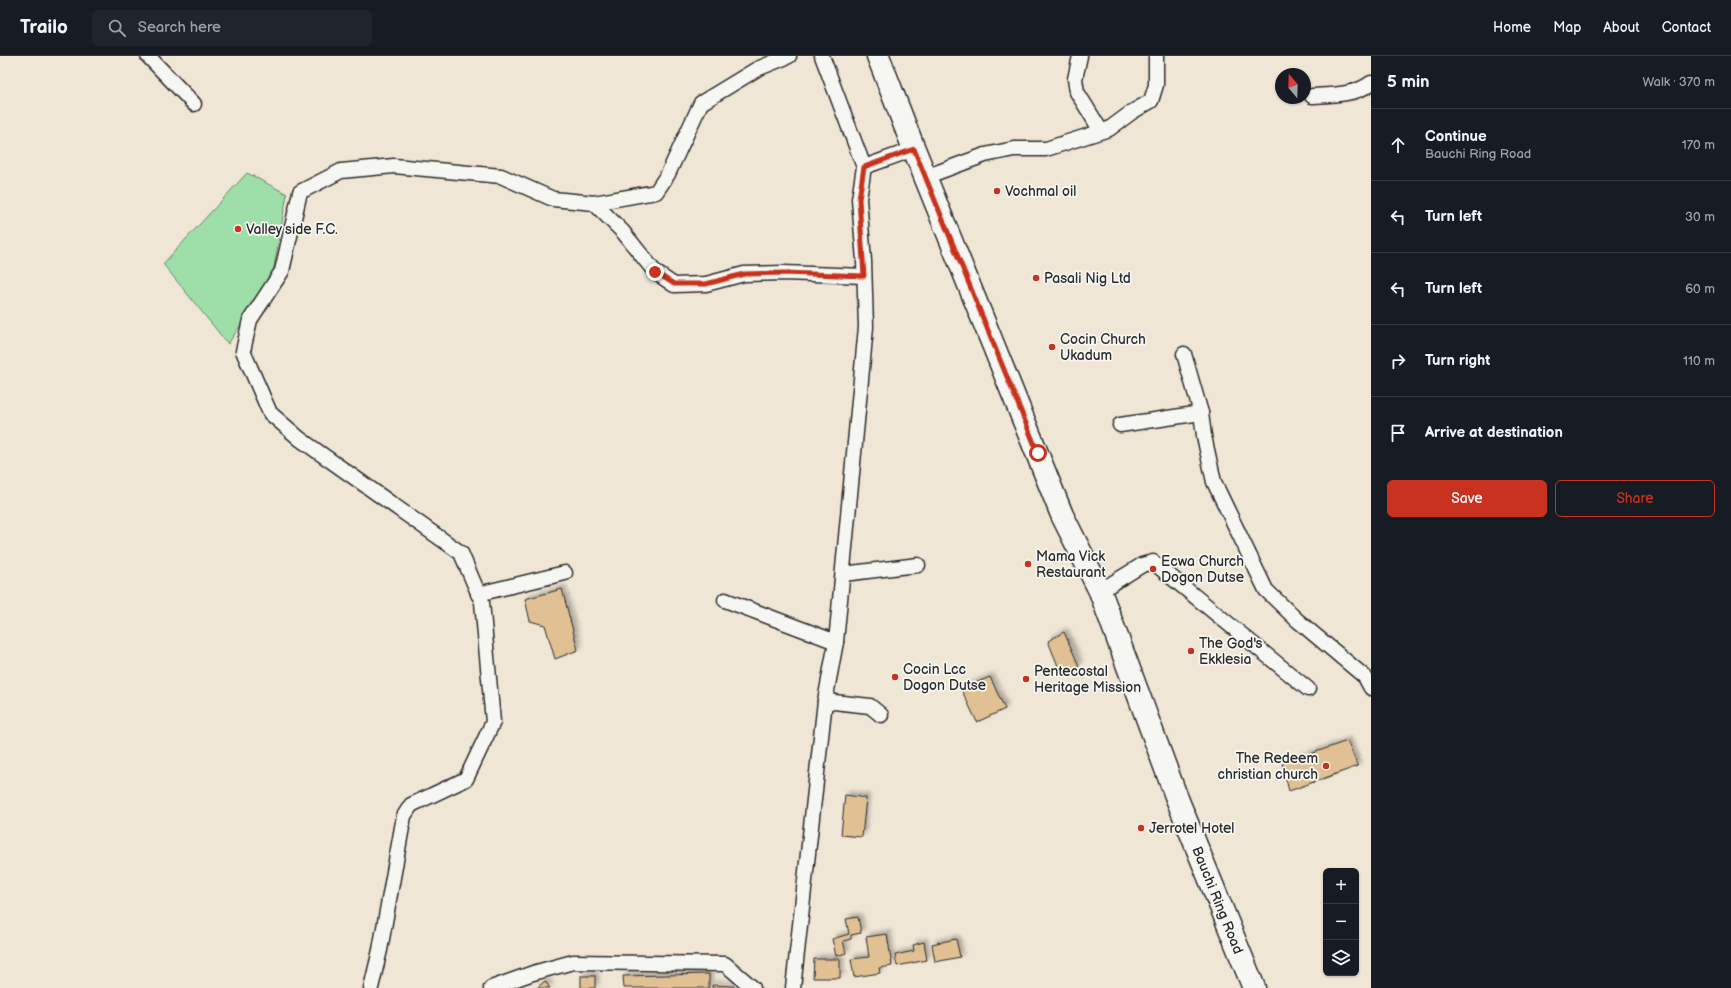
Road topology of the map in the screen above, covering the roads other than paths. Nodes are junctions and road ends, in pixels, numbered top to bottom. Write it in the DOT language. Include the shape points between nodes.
graph roads {
  1 [pos="148,56"];
  2 [pos="789,56"];
  3 [pos="822,56"];
  4 [pos="878,56"];
  5 [pos="1080,56"];
  6 [pos="1156,56"];
  7 [pos="1371,83"];
  8 [pos="1312,96"];
  9 [pos="194,104"];
  10 [pos="1101,131"];
  11 [pos="914,149"];
  12 [pos="864,167"];
  13 [pos="925,177"];
  14 [pos="594,203"];
  15 [pos="864,276"];
  16 [pos="1184,354"];
  17 [pos="1201,414"];
  18 [pos="1120,426"];
  19 [pos="918,565"];
  20 [pos="565,573"];
  21 [pos="843,574"];
  22 [pos="1100,591"];
  23 [pos="478,594"];
  24 [pos="725,600"];
  25 [pos="836,642"];
  26 [pos="1371,688"];
  27 [pos="1308,689"];
  28 [pos="825,701"];
  29 [pos="881,715"];
  30 [pos="371,988"];
  31 [pos="491,988"];
  32 [pos="754,988"];
  33 [pos="793,988"];
  34 [pos="1254,988"];
  1 -- 9 [label="street"];
  2 -- 14 [label="street" via="758,69 701,103 668,174 656,192"];
  3 -- 12 [label="street"];
  4 -- 11 [label="main road, Bauchi Ring Road"];
  5 -- 10 [label="street" via="1075,79 1077,92"];
  6 -- 10 [label="street" via="1156,85 1151,101 1109,129"];
  7 -- 8 [label="street" via="1364,89"];
  10 -- 13 [label="street" via="1046,149 1014,149 985,155"];
  11 -- 12 [label="street"];
  11 -- 13 [label="main road, Bauchi Ring Road"];
  12 -- 15 [label="street" via="859,199"];
  13 -- 22 [label="main road, Bauchi Ring Road" via="1062,515"];
  14 -- 15 [label="street" via="623,232 655,272 674,284 706,284 744,274"];
  14 -- 23 [label="street" via="553,199 501,176 394,166 342,171 300,192 282,270 250,320 243,351 270,413 300,439 461,553"];
  15 -- 21 [label="street" via="866,327"];
  16 -- 17 [label="street"];
  17 -- 18 [label="street"];
  17 -- 26 [label="street" via="1214,482 1266,590 1297,620 1365,677"];
  19 -- 21 [label="street"];
  20 -- 23 [label="street"];
  21 -- 25 [label="street"];
  22 -- 27 [label="street" via="1142,565 1153,562"];
  22 -- 34 [label="main road, Bauchi Ring Road" via="1176,796"];
  23 -- 30 [label="street" via="482,602 493,722 466,779 411,804 404,816"];
  24 -- 25 [label="street"];
  25 -- 28 [label="street"];
  28 -- 29 [label="street" via="870,706"];
  28 -- 33 [label="street"];
  31 -- 32 [label="street" via="573,962 725,964"];
}
